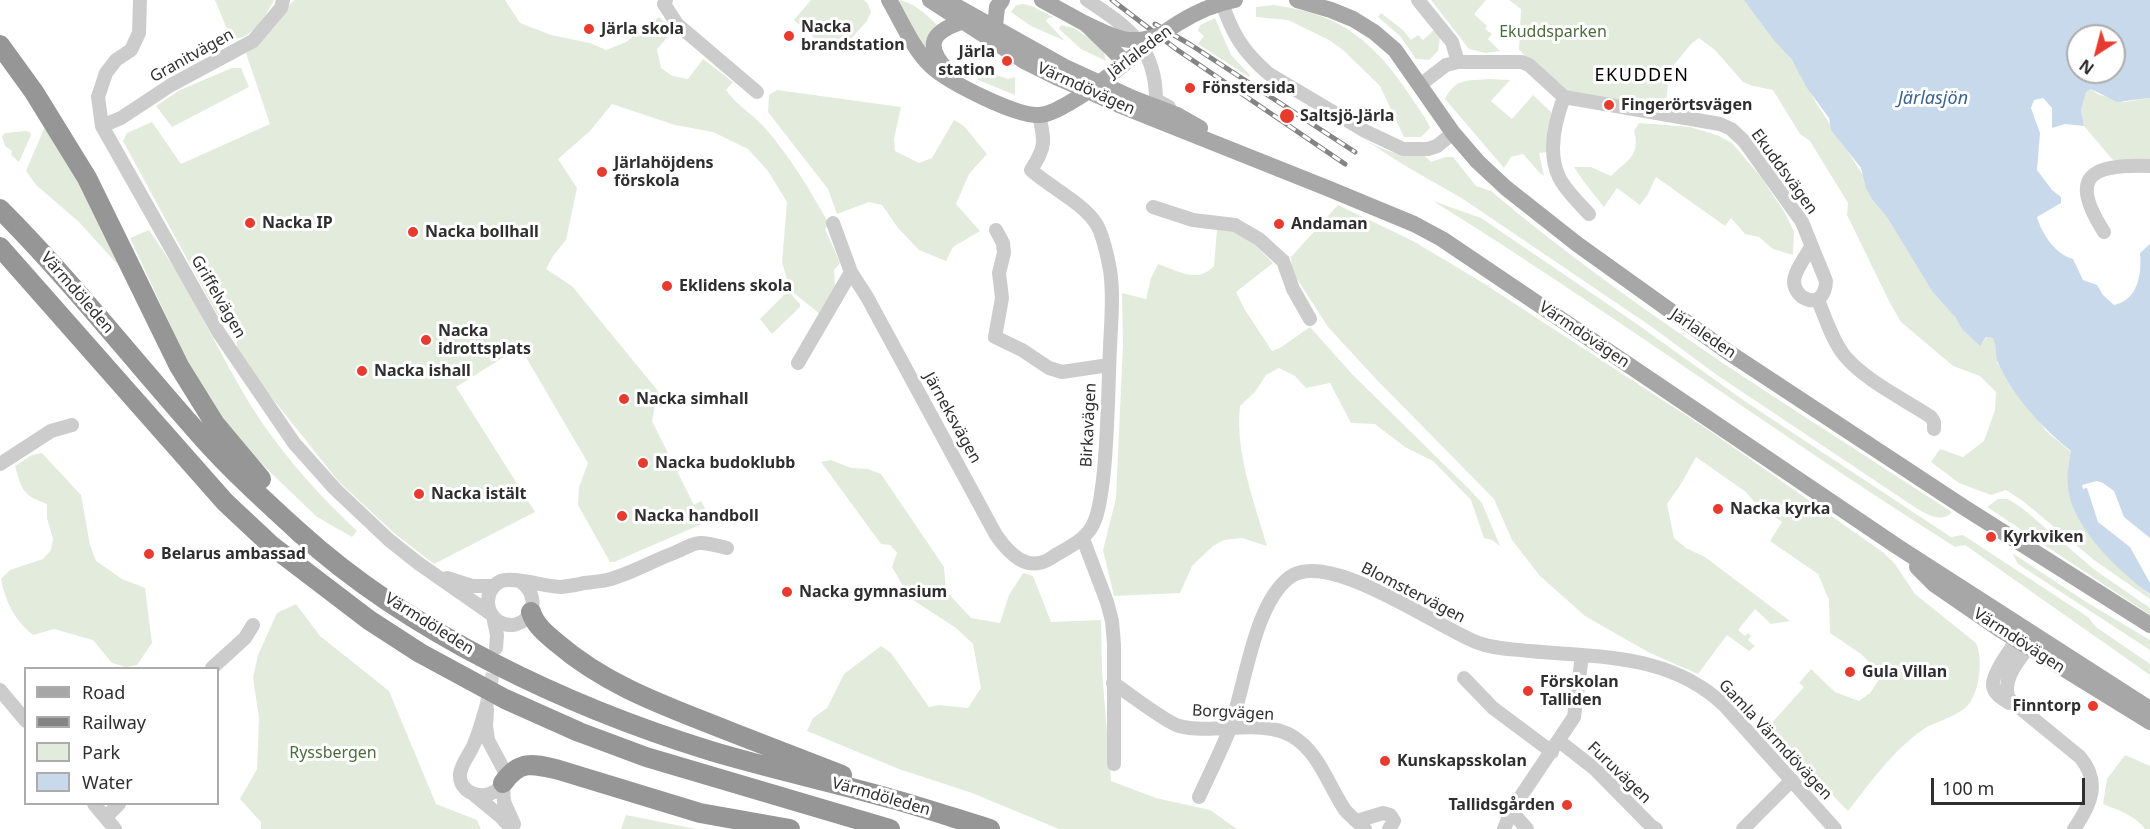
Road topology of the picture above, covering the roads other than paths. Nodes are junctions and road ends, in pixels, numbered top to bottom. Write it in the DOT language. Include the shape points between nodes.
graph roads {
  1 [pos="140,0"];
  2 [pos="283,0"];
  3 [pos="666,0"];
  4 [pos="889,0"];
  5 [pos="930,0"];
  6 [pos="945,0"];
  7 [pos="1002,0"];
  8 [pos="1042,0"];
  9 [pos="1054,0"];
  10 [pos="1087,0"];
  11 [pos="1221,0"];
  12 [pos="1235,0"];
  13 [pos="1297,0"];
  14 [pos="1418,0"];
  15 [pos="1068,12"];
  16 [pos="962,22"];
  17 [pos="1086,24"];
  18 [pos="995,26"];
  19 [pos="1162,33"];
  20 [pos="0,45"];
  21 [pos="1125,62"];
  22 [pos="1458,62"];
  23 [pos="1420,85"];
  24 [pos="757,92"];
  25 [pos="981,95"];
  26 [pos="1564,97"];
  27 [pos="1039,115"];
  28 [pos="1177,115"];
  29 [pos="102,126"];
  30 [pos="1453,133"];
  31 [pos="1253,158"];
  32 [pos="2150,166"];
  33 [pos="1153,207"];
  34 [pos="0,209"];
  35 [pos="1589,214"];
  36 [pos="833,223"];
  37 [pos="996,230"];
  38 [pos="2104,232"];
  39 [pos="0,247"];
  40 [pos="1811,247"];
  41 [pos="0,268"];
  42 [pos="851,272"];
  43 [pos="1818,300"];
  44 [pos="1310,319"];
  45 [pos="798,363"];
  46 [pos="1109,365"];
  47 [pos="72,425"];
  48 [pos="1934,429"];
  49 [pos="0,464"];
  50 [pos="225,502"];
  51 [pos="1083,539"];
  52 [pos="727,548"];
  53 [pos="344,569"];
  54 [pos="426,569"];
  55 [pos="521,582"];
  56 [pos="494,586"];
  57 [pos="561,587"];
  58 [pos="532,608"];
  59 [pos="492,615"];
  60 [pos="515,624"];
  61 [pos="253,625"];
  62 [pos="2150,625"];
  63 [pos="2026,639"];
  64 [pos="1582,655"];
  65 [pos="214,667"];
  66 [pos="1464,678"];
  67 [pos="1113,682"];
  68 [pos="0,690"];
  69 [pos="2150,709"];
  70 [pos="24,719"];
  71 [pos="2150,723"];
  72 [pos="1229,730"];
  73 [pos="1556,746"];
  74 [pos="1114,764"];
  75 [pos="1792,780"];
  76 [pos="503,783"];
  77 [pos="471,792"];
  78 [pos="1199,797"];
  79 [pos="95,805"];
  80 [pos="118,805"];
  81 [pos="1511,812"];
  82 [pos="945,815"];
  83 [pos="106,817"];
  84 [pos="1361,825"];
  85 [pos="2078,828"];
  86 [pos="115,829"];
  87 [pos="514,829"];
  88 [pos="790,829"];
  89 [pos="890,829"];
  90 [pos="990,829"];
  91 [pos="1389,829"];
  92 [pos="1504,829"];
  93 [pos="1527,829"];
  94 [pos="1656,829"];
  95 [pos="1743,829"];
  96 [pos="1835,829"];
  1 -- 29 [label="street, Griffelvägen" via="139,33 131,50 106,73 98,97"];
  2 -- 29 [label="street, Granitvägen" via="253,41"];
  3 -- 24 [label="street" via="664,4 678,24"];
  4 -- 25 [label="main road" via="921,55 933,68"];
  5 -- 16 [label="main road, Värmdövägen"];
  6 -- 18 [label="main road, Värmdövägen"];
  7 -- 18 [label="main road"];
  8 -- 15 [label="main road"];
  9 -- 15 [label="main road"];
  10 -- 28 [label="street" via="1129,29 1141,43 1152,70 1155,100"];
  11 -- 30 [label="street" via="1236,38 1256,63 1365,132 1403,149 1437,146"];
  12 -- 19 [label="main road, Järlaleden, bridge" via="1212,6"];
  13 -- 23 [label="main road, Järlaleden" via="1353,19 1374,32 1395,50"];
  14 -- 22 [label="street" via="1452,42"];
  15 -- 17 [label="main road"];
  16 -- 25 [label="main road" via="939,33 934,51 952,76"];
  16 -- 31 [label="main road, Värmdövägen" via="1058,78"];
  17 -- 19 [label="main road, bridge" via="1127,40 1145,40"];
  17 -- 21 [label="main road, bridge"];
  18 -- 28 [label="main road, Värmdövägen" via="1065,67"];
  19 -- 21 [label="main road, Järlaleden, bridge"];
  20 -- 53 [label="highway" via="87,178 179,366 215,424 259,478"];
  21 -- 27 [label="main road, Järlaleden, bridge" via="1062,108"];
  22 -- 23 [label="street" via="1446,65"];
  22 -- 26 [label="street" via="1522,62"];
  23 -- 30 [label="main road, Järlaleden"];
  25 -- 27 [label="main road, Järlaleden" via="1015,112"];
  26 -- 35 [label="street" via="1554,139 1554,164 1559,179"];
  26 -- 40 [label="street, Ekuddsvägen" via="1731,129 1756,156 1802,222"];
  27 -- 46 [label="street, Birkavägen" via="1043,151 1031,170 1096,223 1110,271"];
  28 -- 31 [label="main road, Värmdövägen"];
  29 -- 54 [label="street, Griffelvägen" via="219,333 277,421 334,489"];
  30 -- 62 [label="main road, Järlaleden" via="1506,188 1652,299"];
  31 -- 63 [label="main road, Värmdövägen" via="1403,219 1442,239 1898,547"];
  32 -- 38 [label="street" via="2121,165 2097,171 2089,179 2086,189"];
  33 -- 44 [label="street" via="1193,220 1235,225 1258,239 1283,261"];
  34 -- 53 [label="highway, Värmdöleden" via="202,438"];
  36 -- 42 [label="street, Järneksvägen"];
  37 -- 46 [label="street" via="1004,253 999,273 1002,298 996,337 1048,368 1062,372"];
  39 -- 50 [label="highway, Värmdöleden"];
  40 -- 43 [label="street, Ekuddsvägen" via="1826,281 1826,291"];
  40 -- 43 [label="street" via="1794,285 1804,297"];
  41 -- 50 [label="highway" via="155,435"];
  42 -- 45 [label="street"];
  42 -- 51 [label="street, Järneksvägen" via="1003,544 1023,561 1036,565"];
  43 -- 48 [label="street" via="1842,353 1874,380 1931,417"];
  46 -- 51 [label="street, Birkavägen" via="1100,502 1095,521"];
  47 -- 49 [label="street" via="51,431"];
  50 -- 89 [label="highway, Värmdöleden" via="272,546 369,620 420,653 506,699 646,757"];
  51 -- 67 [label="street" via="1112,621"];
  52 -- 57 [label="street" via="699,543 607,580"];
  53 -- 82 [label="highway, Värmdöleden" via="481,657 597,709 710,750"];
  54 -- 56 [label="street, Griffelvägen" via="463,584"];
  54 -- 59 [label="street, Griffelvägen"];
  55 -- 56 [label="street" via="503,580"];
  55 -- 57 [label="street"];
  55 -- 58 [label="street" via="530,591"];
  56 -- 59 [label="street" via="488,601"];
  57 -- 58 [label="street" via="543,595"];
  58 -- 60 [label="street" via="525,619"];
  58 -- 82 [label="highway" via="538,625 561,647 623,687"];
  59 -- 60 [label="street" via="502,623"];
  59 -- 60 [label="street" via="498,649"];
  61 -- 65 [label="street"];
  63 -- 69 [label="main road, Värmdövägen"];
  63 -- 71 [label="main road, Värmdövägen"];
  63 -- 85 [label="street" via="2006,691 2009,699 2088,767 2092,788"];
  64 -- 72 [label="street, Blomstervägen" via="1482,645 1356,581 1330,573 1297,573 1278,588 1268,605"];
  64 -- 73 [label="street" via="1574,717"];
  64 -- 75 [label="street, Gamla Värmdövägen" via="1634,660 1700,686 1725,706"];
  66 -- 73 [label="street, Furuvägen" via="1493,708"];
  67 -- 72 [label="street, Borgvägen" via="1176,726"];
  67 -- 74 [label="street"];
  68 -- 70 [label="street"];
  72 -- 78 [label="street, Blomstervägen"];
  72 -- 84 [label="street, Borgvägen" via="1244,727 1293,737 1310,751 1346,811"];
  73 -- 81 [label="street"];
  73 -- 94 [label="street, Furuvägen" via="1595,769"];
  75 -- 95 [label="street"];
  75 -- 96 [label="street, Gamla Värmdövägen"];
  76 -- 77 [label="street" via="489,795"];
  76 -- 77 [label="street" via="504,767 488,740 487,709 460,772 463,784"];
  76 -- 87 [label="street" via="504,802"];
  76 -- 88 [label="highway" via="519,767 536,765 700,813"];
  77 -- 87 [label="street"];
  79 -- 83 [label="street"];
  80 -- 83 [label="street"];
  81 -- 92 [label="street"];
  81 -- 93 [label="street"];
  82 -- 90 [label="highway, Värmdöleden"];
  83 -- 86 [label="street"];
  84 -- 91 [label="street, Borgvägen" via="1383,813 1394,821"];
}
